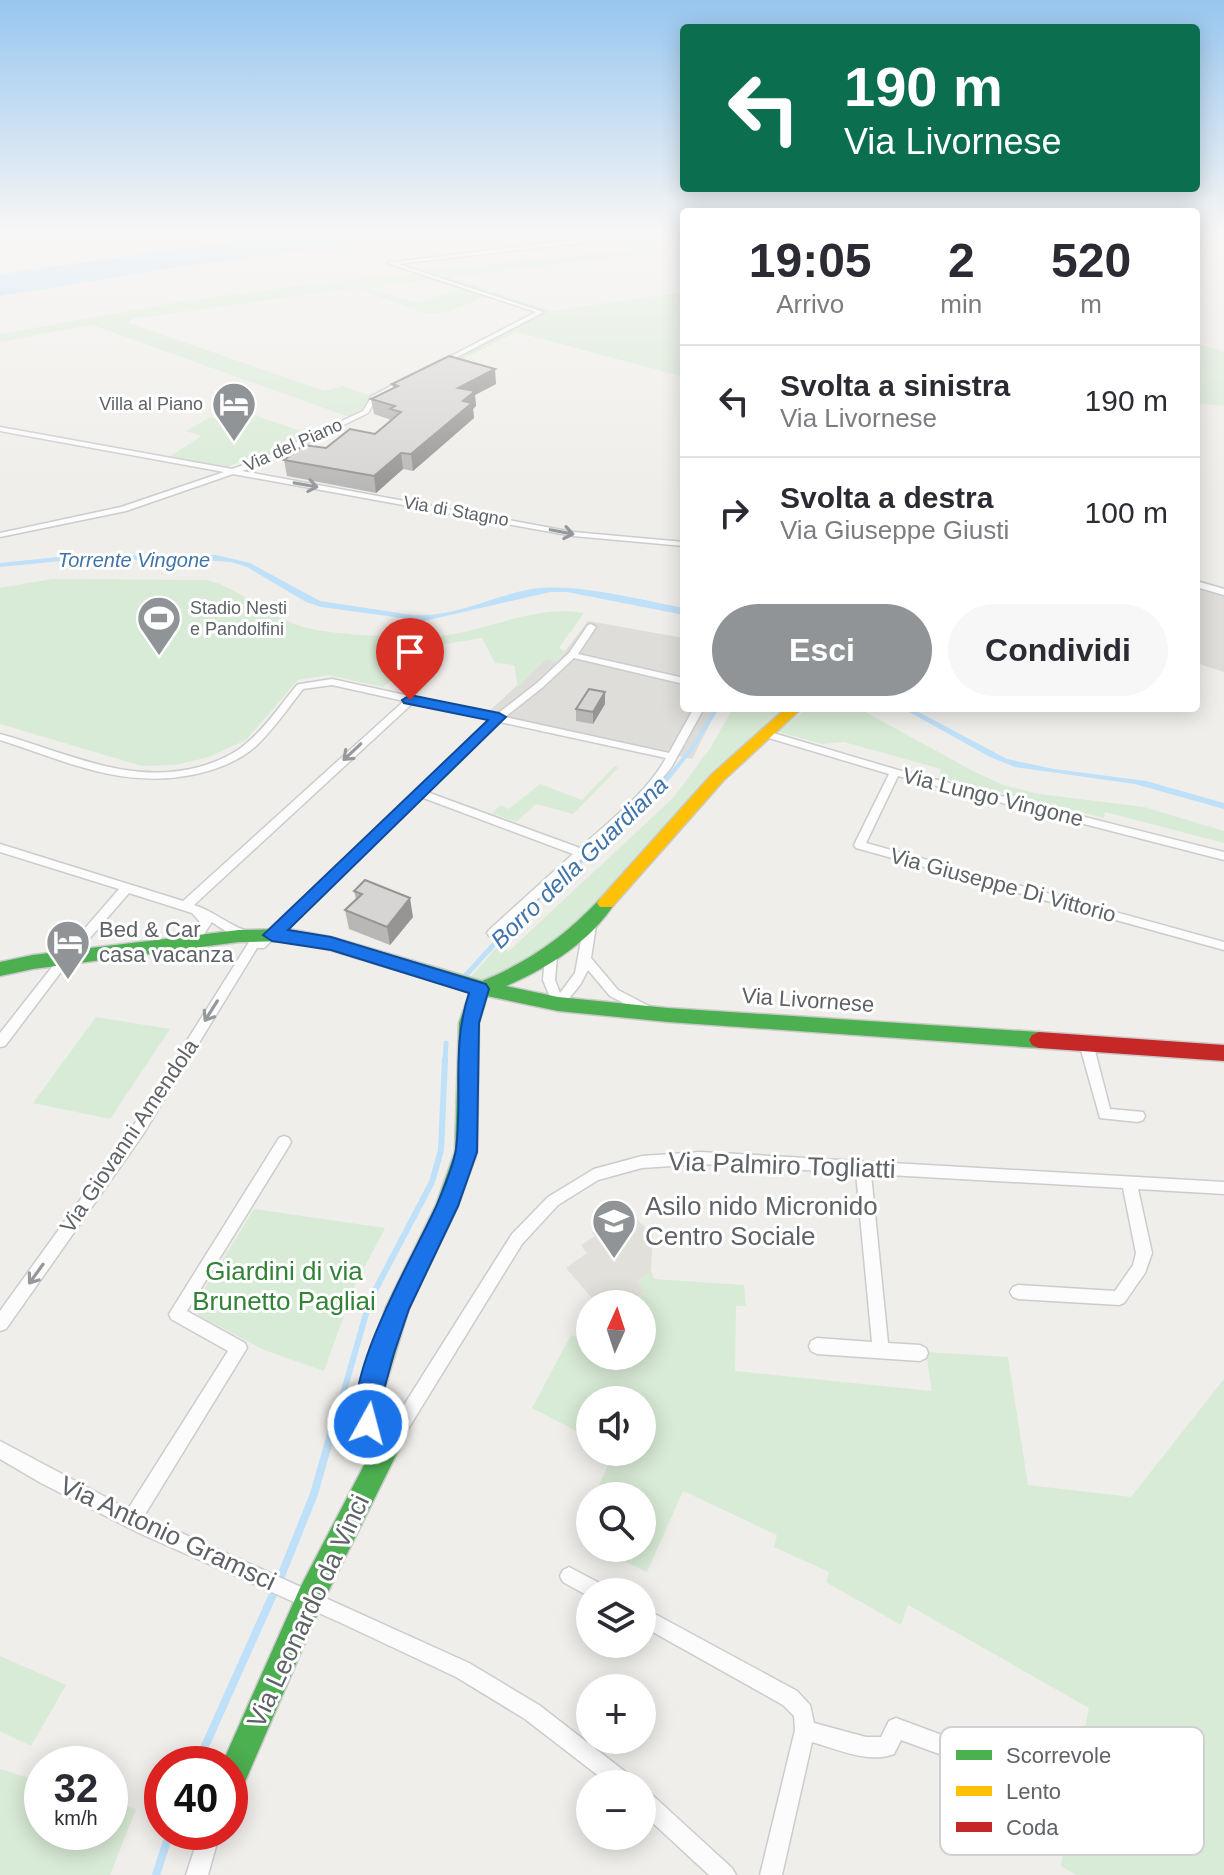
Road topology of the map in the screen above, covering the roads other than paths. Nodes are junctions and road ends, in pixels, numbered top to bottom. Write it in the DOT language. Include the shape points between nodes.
graph roads {
  1 [pos="528,318"];
  2 [pos="426,370"];
  3 [pos="413,377"];
  4 [pos="0,429"];
  5 [pos="229,472"];
  6 [pos="0,535"];
  7 [pos="680,544"];
  8 [pos="1200,585"];
  9 [pos="1224,592"];
  10 [pos="591,627"];
  11 [pos="572,655"];
  12 [pos="680,680"];
  13 [pos="410,700"];
  14 [pos="697,712"];
  15 [pos="790,712"];
  16 [pos="499,717"];
  17 [pos="763,733"];
  18 [pos="0,737"];
  19 [pos="670,756"];
  20 [pos="895,772"];
  21 [pos="420,793"];
  22 [pos="0,848"];
  23 [pos="579,852"];
  24 [pos="1224,856"];
  25 [pos="126,889"];
  26 [pos="188,908"];
  27 [pos="591,919"];
  28 [pos="493,933"];
  29 [pos="214,936"];
  30 [pos="259,940"];
  31 [pos="1224,946"];
  32 [pos="146,950"];
  33 [pos="551,956"];
  34 [pos="0,961"];
  35 [pos="587,961"];
  36 [pos="33,962"];
  37 [pos="63,962"];
  38 [pos="0,969"];
  39 [pos="480,989"];
  40 [pos="558,1004"];
  41 [pos="668,1015"];
  42 [pos="0,1042"];
  43 [pos="1086,1043"];
  44 [pos="1224,1053"];
  45 [pos="1138,1116"];
  46 [pos="284,1142"];
  47 [pos="863,1167"];
  48 [pos="1129,1182"];
  49 [pos="1224,1188"];
  50 [pos="1018,1292"];
  51 [pos="0,1324"];
  52 [pos="817,1346"];
  53 [pos="881,1351"];
  54 [pos="920,1353"];
  55 [pos="386,1449"];
  56 [pos="0,1450"];
  57 [pos="132,1519"];
  58 [pos="569,1576"];
  59 [pos="576,1580"];
  60 [pos="302,1594"];
  61 [pos="656,1624"];
  62 [pos="805,1730"];
  63 [pos="940,1744"];
  64 [pos="243,1746"];
  65 [pos="607,1770"];
  66 [pos="656,1812"];
  67 [pos="205,1850"];
  68 [pos="197,1875"];
  69 [pos="725,1875"];
  70 [pos="771,1875"];
  1 -- 2 [label="street"];
  3 -- 5 [label="street, Via del Piano" via="374,397 366,412"];
  4 -- 5 [label="street, Via del Piano"];
  5 -- 6 [label="street, Via del Piano" via="123,509"];
  5 -- 7 [label="street, Via di Stagno, one-way" via="573,534"];
  8 -- 9 [label="street"];
  10 -- 11 [label="street, Via Giovanni Amendola"];
  11 -- 12 [label="street"];
  11 -- 16 [label="street, Via Giovanni Amendola"];
  13 -- 16 [label="street"];
  13 -- 18 [label="street" via="332,682 300,687 236,754 213,765 156,776 130,775"];
  13 -- 26 [label="street, one-way"];
  14 -- 19 [label="street"];
  15 -- 17 [label="main road"];
  16 -- 19 [label="street"];
  16 -- 21 [label="street, Via Giovanni Amendola"];
  17 -- 20 [label="street, Via Lungo Vingone"];
  17 -- 27 [label="main road"];
  19 -- 23 [label="street" via="636,803"];
  20 -- 24 [label="street, Via Lungo Vingone"];
  20 -- 31 [label="street, Via Giuseppe Di Vittorio" via="860,845"];
  21 -- 23 [label="street"];
  21 -- 30 [label="street, Via Giovanni Amendola"];
  22 -- 25 [label="street"];
  23 -- 28 [label="street"];
  25 -- 26 [label="street"];
  25 -- 37 [label="street"];
  26 -- 29 [label="street"];
  26 -- 30 [label="street"];
  27 -- 33 [label="main road"];
  27 -- 35 [label="street"];
  29 -- 30 [label="main road, Via Livornese"];
  29 -- 32 [label="main road, Via Livornese"];
  29 -- 32 [label="main road, Via Livornese"];
  30 -- 39 [label="main road, Via Livornese" via="319,940"];
  30 -- 51 [label="street, Via Giovanni Amendola, one-way" via="137,1132"];
  32 -- 37 [label="main road, Via Livornese"];
  33 -- 39 [label="main road"];
  33 -- 40 [label="street" via="549,980"];
  34 -- 36 [label="main road, Via Livornese"];
  35 -- 40 [label="street" via="580,979"];
  35 -- 41 [label="street" via="630,1003"];
  36 -- 37 [label="main road, Via Livornese"];
  36 -- 38 [label="main road, Via Livornese"];
  37 -- 42 [label="street"];
  39 -- 40 [label="main road, Via Livornese"];
  39 -- 55 [label="main road" via="469,1023 466,1152 447,1206 398,1307 368,1404 368,1424"];
  40 -- 41 [label="main road, Via Livornese"];
  41 -- 43 [label="main road, Via Livornese"];
  43 -- 44 [label="main road, Via Livornese"];
  43 -- 45 [label="street" via="1105,1114"];
  46 -- 57 [label="street" via="177,1314 239,1348"];
  47 -- 48 [label="street, Via Palmiro Togliatti"];
  47 -- 53 [label="street"];
  47 -- 55 [label="street, Via Palmiro Togliatti" via="701,1158 642,1162 594,1175 553,1201 517,1239"];
  48 -- 49 [label="street, Via Palmiro Togliatti"];
  48 -- 50 [label="street" via="1144,1253 1119,1298"];
  52 -- 53 [label="street"];
  53 -- 54 [label="street"];
  55 -- 60 [label="main road, Via Leonardo da Vinci"];
  56 -- 57 [label="street, Via Antonio Gramsci"];
  57 -- 60 [label="street, Via Antonio Gramsci"];
  58 -- 59 [label="street"];
  60 -- 64 [label="main road, Via Leonardo da Vinci"];
  60 -- 65 [label="street, Via Antonio Gramsci" via="472,1675 541,1718"];
  61 -- 62 [label="street" via="790,1698 803,1712"];
  62 -- 63 [label="street" via="866,1747 887,1747 896,1728"];
  62 -- 70 [label="street"];
  66 -- 69 [label="street"];
  67 -- 68 [label="street"];
}
